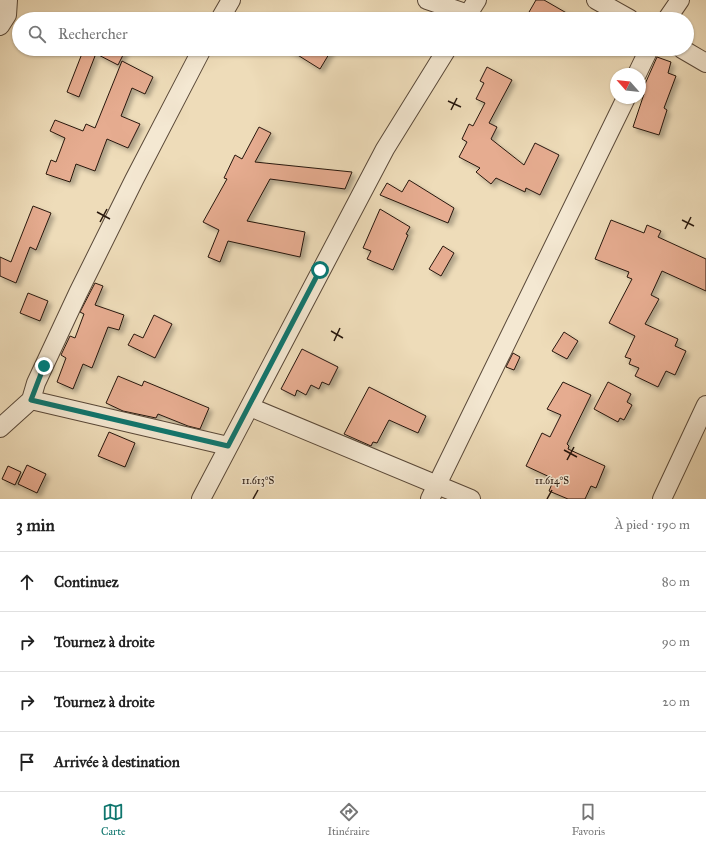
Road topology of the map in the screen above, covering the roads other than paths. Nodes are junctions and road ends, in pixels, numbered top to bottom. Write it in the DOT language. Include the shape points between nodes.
graph roads {
  1 [pos="8,0"];
  2 [pos="231,0"];
  3 [pos="427,0"];
  4 [pos="596,0"];
  5 [pos="680,0"];
  6 [pos="470,11"];
  7 [pos="224,12"];
  8 [pos="617,12"];
  9 [pos="671,12"];
  10 [pos="0,26"];
  11 [pos="198,56"];
  12 [pos="443,56"];
  13 [pos="646,56"];
  14 [pos="694,56"];
  15 [pos="706,63"];
  16 [pos="640,68"];
  17 [pos="623,104"];
  18 [pos="31,400"];
  19 [pos="706,405"];
  20 [pos="250,406"];
  21 [pos="0,428"];
  22 [pos="228,446"];
  23 [pos="433,492"];
  24 [pos="200,499"];
  25 [pos="471,499"];
  26 [pos="662,499"];
  1 -- 10 [label="street" via="7,15"];
  2 -- 7 [label="street"];
  3 -- 6 [label="street"];
  4 -- 8 [label="street"];
  5 -- 9 [label="street"];
  11 -- 18 [label="street" via="81,286"];
  12 -- 20 [label="street" via="385,150"];
  13 -- 16 [label="street"];
  14 -- 15 [label="street"];
  17 -- 23 [label="street"];
  18 -- 21 [label="street"];
  18 -- 22 [label="street"];
  19 -- 26 [label="street"];
  20 -- 22 [label="street"];
  20 -- 23 [label="street"];
  22 -- 24 [label="street"];
  23 -- 25 [label="street"];
}
